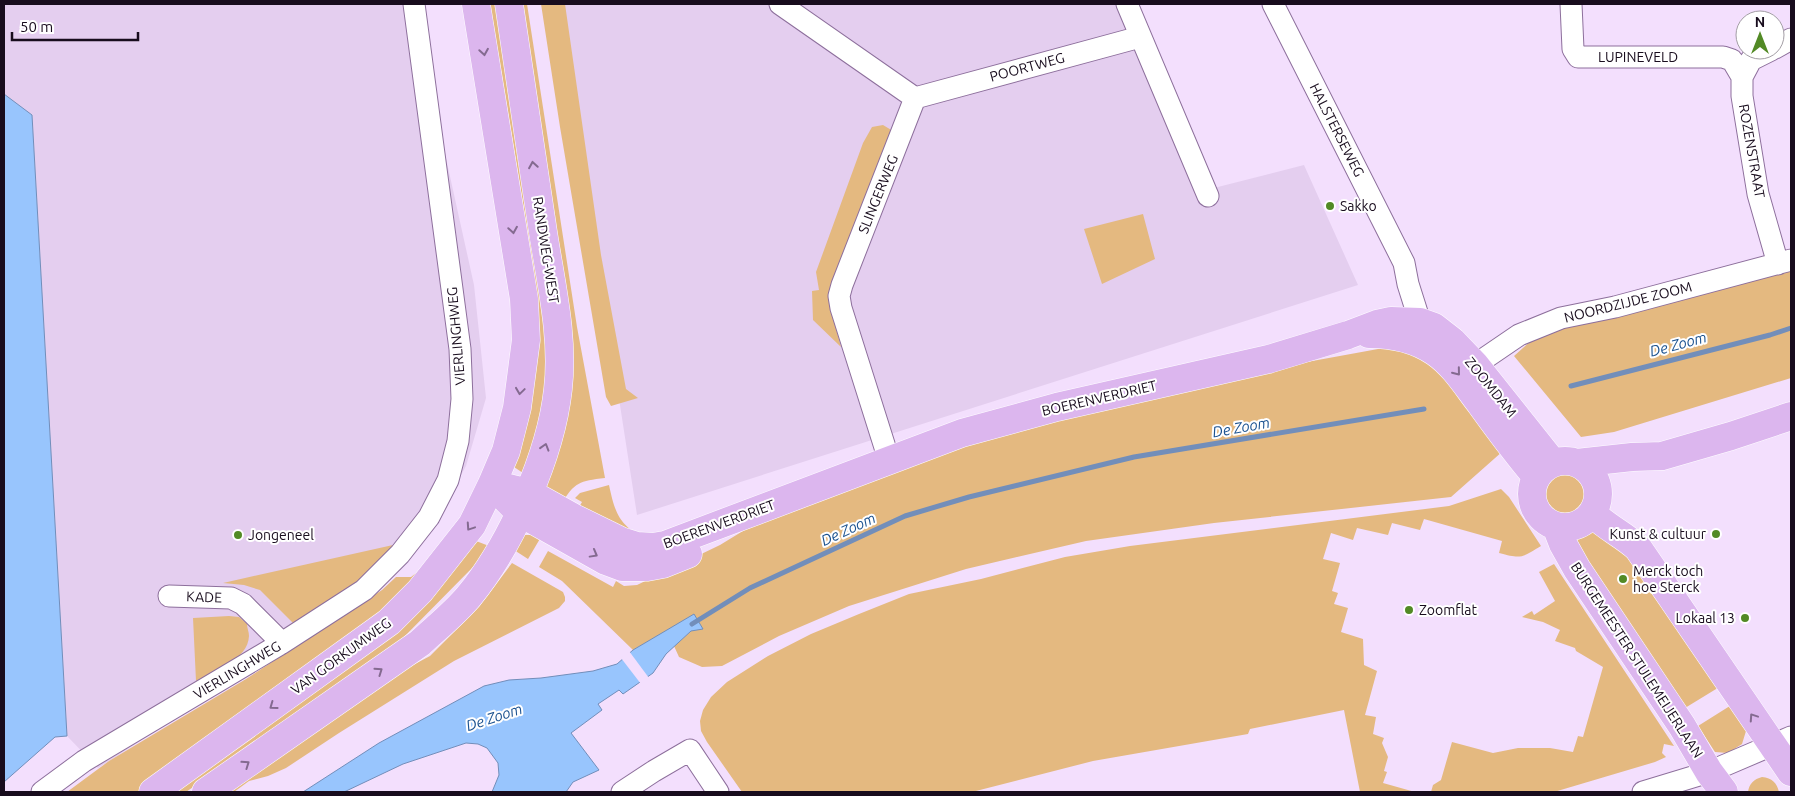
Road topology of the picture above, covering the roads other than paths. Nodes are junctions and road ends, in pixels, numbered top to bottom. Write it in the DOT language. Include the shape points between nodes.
graph roads {
  1 [pos="414,4"];
  2 [pos="476,4"];
  3 [pos="509,4"];
  4 [pos="780,4"];
  5 [pos="1127,4"];
  6 [pos="1273,4"];
  7 [pos="1571,4"];
  8 [pos="1140,37"];
  9 [pos="1751,60"];
  10 [pos="1742,77"];
  11 [pos="915,98"];
  12 [pos="1208,196"];
  13 [pos="1785,262"];
  14 [pos="1415,328"];
  15 [pos="1475,365"];
  16 [pos="1791,416"];
  17 [pos="887,454"];
  18 [pos="1662,456"];
  19 [pos="1555,467"];
  20 [pos="492,484"];
  21 [pos="1595,500"];
  22 [pos="524,503"];
  23 [pos="1556,526"];
  24 [pos="169,596"];
  25 [pos="282,642"];
  26 [pos="1782,742"];
  27 [pos="1791,772"];
  28 [pos="1716,782"];
  29 [pos="42,792"];
  30 [pos="153,792"];
  31 [pos="206,792"];
  32 [pos="622,792"];
  33 [pos="718,792"];
  34 [pos="1643,792"];
  1 -- 25 [label="street, VIERLINGHWEG" via="460,348 462,399 458,441 448,480 429,517 400,554 364,590"];
  2 -- 20 [label="main road, RANDWEG-WEST, one-way" via="524,299 526,332 517,408 506,451"];
  22 -- 3 [label="main road, RANDWEG-WEST, one-way" via="554,417 559,350 555,302"];
  4 -- 11 [label="street"];
  5 -- 8 [label="street"];
  6 -- 14 [label="street, HALSTERSEWEG" via="1404,263"];
  7 -- 10 [label="street, LUPINEVELD" via="1573,49 1578,57 1723,57 1732,60"];
  8 -- 11 [label="street, POORTWEG"];
  8 -- 12 [label="street"];
  9 -- 10 [label="street"];
  10 -- 13 [label="street, ROZENSTRAAT" via="1742,96 1758,194"];
  11 -- 17 [label="street, SLINGERWEG" via="839,296"];
  13 -- 15 [label="street, NOORDZIJDE ZOOM" via="1562,318 1519,334"];
  14 -- 15 [label="main road, ZOOMDAM" via="1434,327"];
  14 -- 17 [label="main road, BOERENVERDRIET" via="1391,321 1377,324 1269,359 1047,409"];
  14 -- 19 [label="main road, ZOOMDAM, one-way" via="1453,368 1519,457"];
  15 -- 19 [label="main road, ZOOMDAM"];
  16 -- 18 [label="main road"];
  17 -- 22 [label="main road, BOERENVERDRIET" via="798,494 749,525 663,564 647,568 612,564"];
  18 -- 19 [label="main road"];
  18 -- 21 [label="main road"];
  19 -- 21 [label="main road" via="1586,468 1592,476"];
  19 -- 23 [label="main road" via="1532,491 1533,504 1543,519"];
  20 -- 22 [label="main road, BOERENVERDRIET"];
  20 -- 30 [label="main road, VAN GORKUMWEG, one-way" via="472,525 420,591 389,622"];
  21 -- 23 [label="main road" via="1578,524"];
  26 -- 21 [label="main road, one-way" via="1638,548 1602,523"];
  31 -- 22 [label="main road, one-way" via="420,642 469,596 492,563"];
  23 -- 28 [label="main road, BURGEMEESTER STULEMEIJERLAAN" via="1577,569"];
  24 -- 25 [label="street, KADE" via="231,598 243,604"];
  25 -- 29 [label="street, VIERLINGHWEG" via="84,760"];
  26 -- 27 [label="main road"];
  26 -- 28 [label="street"];
  28 -- 34 [label="street"];
  32 -- 33 [label="street" via="690,750"];
}
